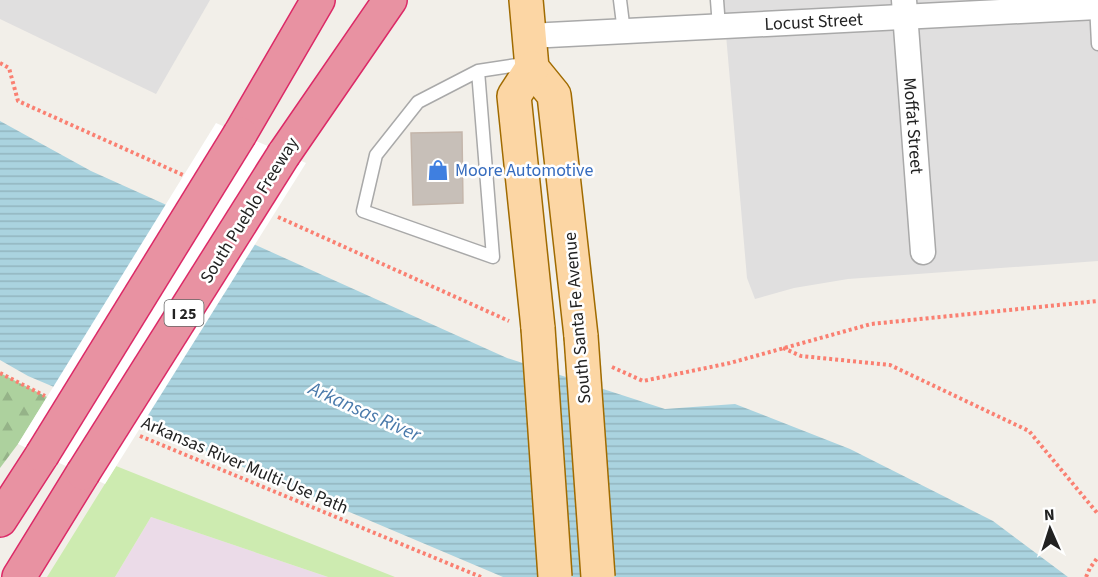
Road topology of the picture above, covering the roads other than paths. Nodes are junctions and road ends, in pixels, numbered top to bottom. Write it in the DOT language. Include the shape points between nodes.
graph roads {
  1 [pos="318,0"];
  2 [pos="390,0"];
  3 [pos="526,0"];
  4 [pos="620,0"];
  5 [pos="717,0"];
  6 [pos="1096,5"];
  7 [pos="905,9"];
  8 [pos="719,27"];
  9 [pos="624,32"];
  10 [pos="1098,44"];
  11 [pos="530,56"];
  12 [pos="478,71"];
  13 [pos="923,252"];
  14 [pos="0,520"];
  15 [pos="19,577"];
  16 [pos="555,577"];
  17 [pos="598,577"];
  1 -- 14 [label="highway, I 25, bridge" via="240,134"];
  2 -- 15 [label="highway, South Pueblo Freeway / I 25, bridge" via="284,153"];
  3 -- 11 [label="main road"];
  4 -- 9 [label="lane"];
  5 -- 8 [label="lane"];
  6 -- 7 [label="street, Locust Street"];
  6 -- 10 [label="lane"];
  7 -- 8 [label="street, Locust Street"];
  7 -- 13 [label="street, Moffat Street"];
  8 -- 9 [label="street, Locust Street"];
  9 -- 11 [label="street, Locust Street"];
  11 -- 12 [label="lane"];
  11 -- 16 [label="main road, bridge" via="514,96 538,327"];
  11 -- 17 [label="main road, South Santa Fe Avenue, bridge" via="554,95 581,336"];
  12 -- 12 [label="lane" via="418,102 376,155 363,211 493,257"];
}
